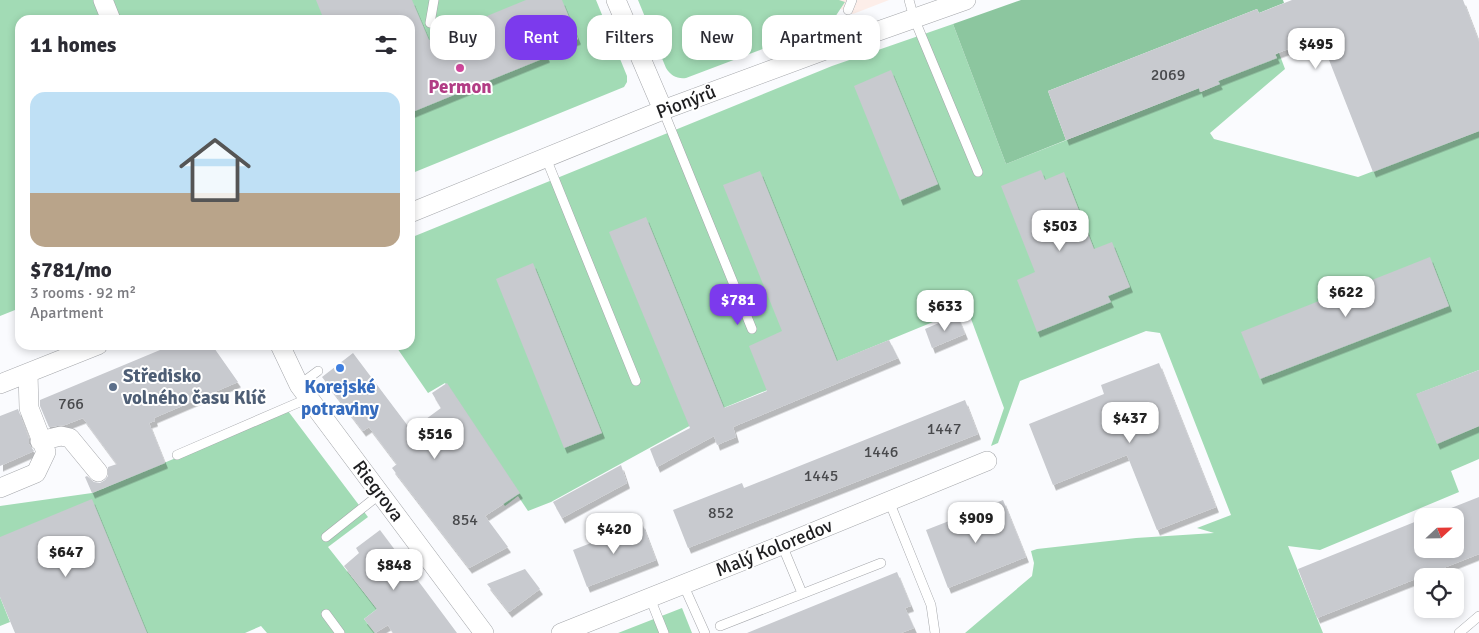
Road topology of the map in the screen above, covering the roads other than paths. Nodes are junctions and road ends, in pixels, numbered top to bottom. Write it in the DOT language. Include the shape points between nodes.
graph roads {
  1 [pos="104,0"];
  2 [pos="434,0"];
  3 [pos="616,0"];
  4 [pos="852,0"];
  5 [pos="966,0"];
  6 [pos="912,9"];
  7 [pos="848,10"];
  8 [pos="110,15"];
  9 [pos="431,15"];
  10 [pos="663,110"];
  11 [pos="546,158"];
  12 [pos="978,172"];
  13 [pos="415,211"];
  14 [pos="752,329"];
  15 [pos="86,350"];
  16 [pos="283,350"];
  17 [pos="318,371"];
  18 [pos="28,373"];
  19 [pos="636,381"];
  20 [pos="0,384"];
  21 [pos="304,392"];
  22 [pos="40,440"];
  23 [pos="177,455"];
  24 [pos="987,461"];
  25 [pos="98,472"];
  26 [pos="0,488"];
  27 [pos="380,494"];
  28 [pos="889,502"];
  29 [pos="326,537"];
  30 [pos="782,546"];
  31 [pos="880,563"];
  32 [pos="683,584"];
  33 [pos="802,593"];
  34 [pos="650,598"];
  35 [pos="326,614"];
  36 [pos="1479,616"];
  37 [pos="720,626"];
  38 [pos="340,633"];
  39 [pos="484,633"];
  40 [pos="561,633"];
  41 [pos="664,633"];
  42 [pos="705,633"];
  43 [pos="935,633"];
  44 [pos="1458,633"];
  1 -- 8 [label="street"];
  2 -- 9 [label="lane"];
  3 -- 10 [label="street"];
  4 -- 7 [label="lane"];
  5 -- 6 [label="street, Pionýrů"];
  6 -- 10 [label="street, Pionýrů"];
  6 -- 12 [label="lane"];
  10 -- 11 [label="street, Pionýrů"];
  10 -- 14 [label="lane"];
  11 -- 13 [label="street, Pionýrů"];
  11 -- 19 [label="lane"];
  15 -- 18 [label="street"];
  16 -- 21 [label="street, Riegrova"];
  17 -- 21 [label="lane"];
  18 -- 20 [label="street"];
  18 -- 22 [label="street" via="29,408"];
  21 -- 23 [label="lane"];
  21 -- 27 [label="street, Riegrova"];
  22 -- 25 [label="street" via="61,436 70,438"];
  22 -- 26 [label="street" via="46,452 36,473"];
  24 -- 28 [label="street, Malý Koloredov"];
  27 -- 29 [label="lane"];
  27 -- 39 [label="street, Riegrova"];
  28 -- 30 [label="street, Malý Koloredov"];
  28 -- 43 [label="lane" via="930,605"];
  30 -- 32 [label="street, Malý Koloredov"];
  30 -- 33 [label="lane"];
  31 -- 33 [label="lane"];
  32 -- 34 [label="street, Malý Koloredov"];
  32 -- 42 [label="lane"];
  33 -- 37 [label="lane"];
  34 -- 40 [label="street, Malý Koloredov"];
  34 -- 41 [label="lane"];
  35 -- 38 [label="lane"];
  36 -- 44 [label="lane"];
}
